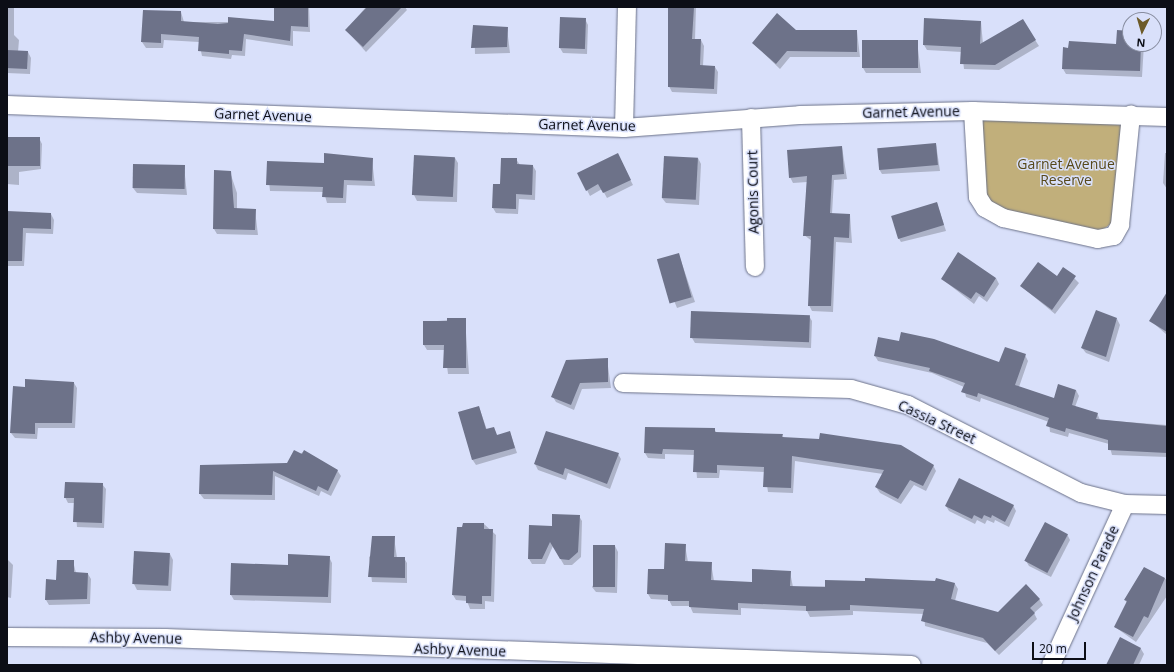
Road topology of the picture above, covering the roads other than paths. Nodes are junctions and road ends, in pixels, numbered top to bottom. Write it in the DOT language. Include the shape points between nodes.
graph roads {
  1 [pos="627,7"];
  2 [pos="7,105"];
  3 [pos="973,111"];
  4 [pos="1131,115"];
  5 [pos="1167,117"];
  6 [pos="752,118"];
  7 [pos="624,128"];
  8 [pos="755,267"];
  9 [pos="622,383"];
  10 [pos="1125,504"];
  11 [pos="1167,505"];
  12 [pos="7,637"];
  13 [pos="742,662"];
  14 [pos="912,665"];
  15 [pos="1051,665"];
  1 -- 7 [label="street"];
  2 -- 7 [label="street, Garnet Avenue"];
  3 -- 4 [label="street, Garnet Avenue"];
  3 -- 4 [label="street" via="978,197 985,208 1003,218 1098,239 1114,236 1120,225"];
  3 -- 6 [label="street, Garnet Avenue"];
  4 -- 5 [label="street, Garnet Avenue"];
  6 -- 7 [label="street, Garnet Avenue"];
  6 -- 8 [label="street, Agonis Court"];
  9 -- 10 [label="street, Cassia Street" via="851,389 908,405 1081,494"];
  10 -- 11 [label="street, Cassia Street"];
  10 -- 15 [label="street, Johnson Parade"];
  12 -- 13 [label="street, Ashby Avenue" via="165,638"];
  13 -- 14 [label="street, Ashby Avenue"];
}
